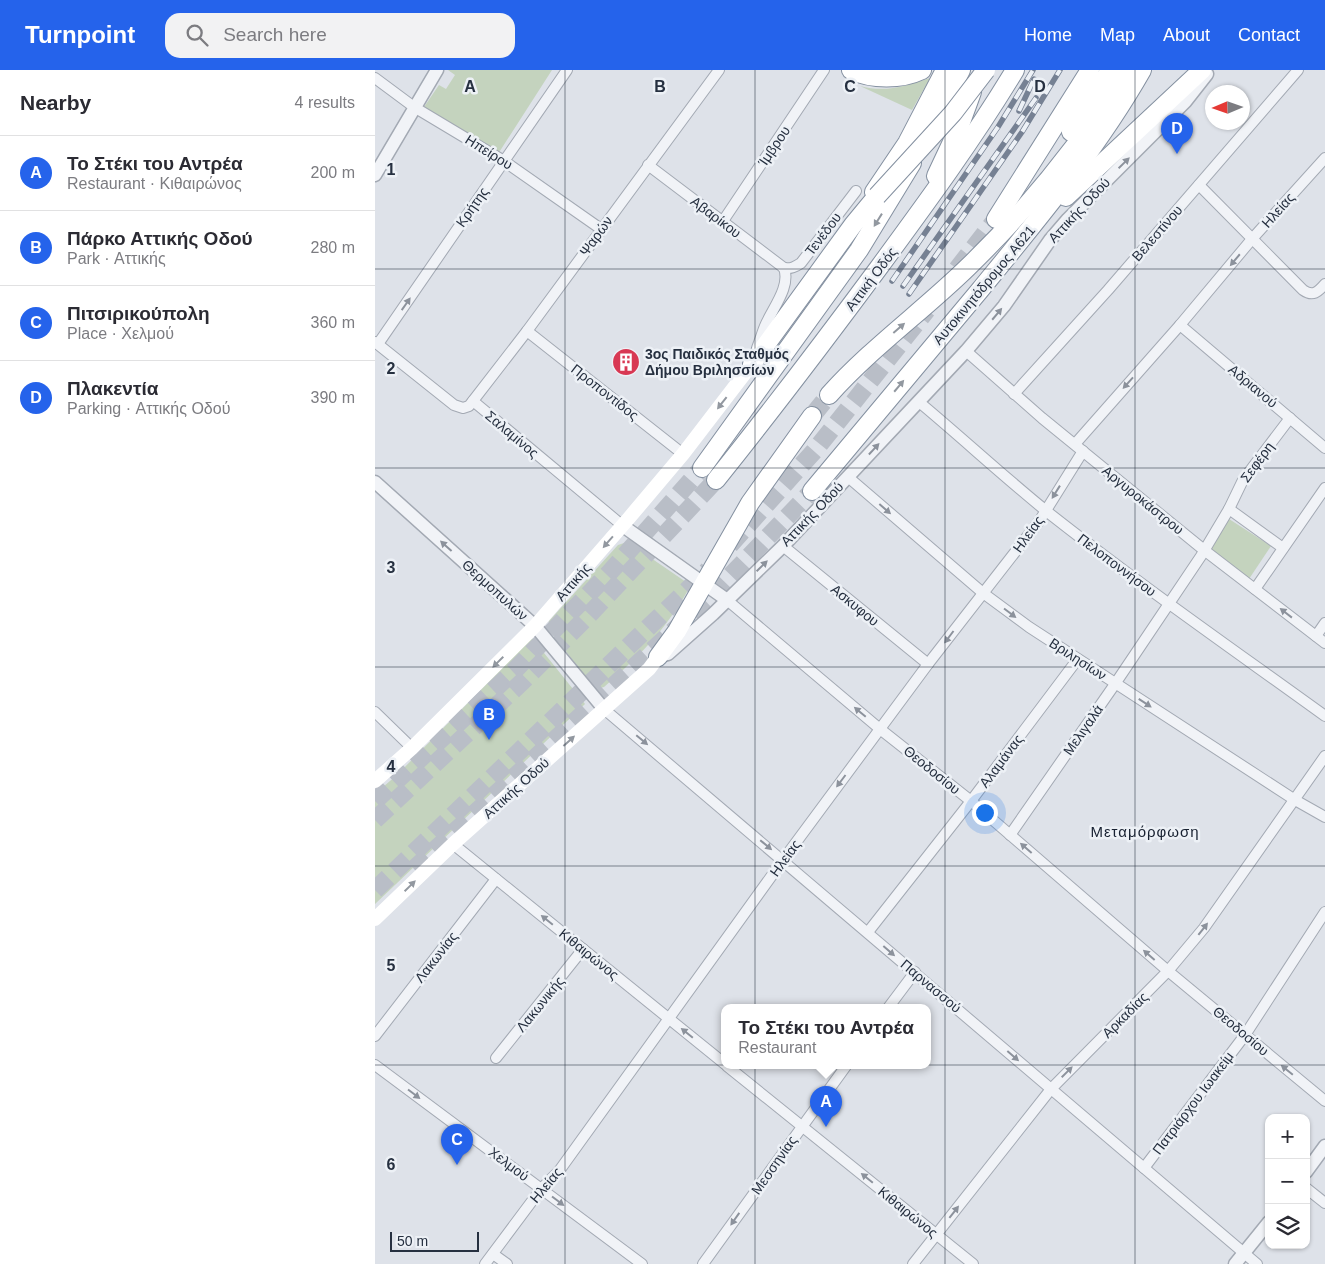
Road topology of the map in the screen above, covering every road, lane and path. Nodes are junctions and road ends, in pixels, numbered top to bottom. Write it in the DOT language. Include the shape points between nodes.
graph roads {
  1 [pos="437,70"];
  2 [pos="567,70"];
  3 [pos="719,70"];
  4 [pos="825,70"];
  5 [pos="851,70"];
  6 [pos="922,70"];
  7 [pos="945,70"];
  8 [pos="961,70"];
  9 [pos="979,70"];
  10 [pos="986,70"];
  11 [pos="1015,70"];
  12 [pos="1090,70"];
  13 [pos="1110,70"];
  14 [pos="1128,70"];
  15 [pos="1142,70"];
  16 [pos="1202,70"];
  17 [pos="1210,70"];
  18 [pos="1298,70"];
  19 [pos="375,78"];
  20 [pos="415,108"];
  21 [pos="1325,158"];
  22 [pos="504,161"];
  23 [pos="649,165"];
  24 [pos="375,176"];
  25 [pos="1199,185"];
  26 [pos="856,191"];
  27 [pos="918,215"];
  28 [pos="996,219"];
  29 [pos="1015,219"];
  30 [pos="723,221"];
  31 [pos="853,226"];
  32 [pos="1032,227"];
  33 [pos="601,229"];
  34 [pos="1252,239"];
  35 [pos="784,268"];
  36 [pos="1325,284"];
  37 [pos="1180,325"];
  38 [pos="527,331"];
  39 [pos="377,343"];
  40 [pos="966,351"];
  41 [pos="752,364"];
  42 [pos="1014,394"];
  43 [pos="829,395"];
  44 [pos="473,401"];
  45 [pos="919,402"];
  46 [pos="812,416"];
  47 [pos="1290,418"];
  48 [pos="1075,444"];
  49 [pos="1325,448"];
  50 [pos="1083,452"];
  51 [pos="683,454"];
  52 [pos="702,468"];
  53 [pos="848,477"];
  54 [pos="716,480"];
  55 [pos="375,482"];
  56 [pos="1325,488"];
  57 [pos="812,491"];
  58 [pos="1229,509"];
  59 [pos="1045,510"];
  60 [pos="623,526"];
  61 [pos="783,546"];
  62 [pos="1283,548"];
  63 [pos="1204,550"];
  64 [pos="705,584"];
  65 [pos="1255,589"];
  66 [pos="983,593"];
  67 [pos="727,600"];
  68 [pos="1168,603"];
  69 [pos="1325,623"];
  70 [pos="535,626"];
  71 [pos="1316,636"];
  72 [pos="1325,643"];
  73 [pos="658,657"];
  74 [pos="1077,660"];
  75 [pos="928,664"];
  76 [pos="1115,684"];
  77 [pos="604,709"];
  78 [pos="375,712"];
  79 [pos="1325,716"];
  80 [pos="880,729"];
  81 [pos="412,748"];
  82 [pos="1325,756"];
  83 [pos="375,781"];
  84 [pos="1295,800"];
  85 [pos="971,801"];
  86 [pos="1325,817"];
  87 [pos="1010,835"];
  88 [pos="453,844"];
  89 [pos="783,860"];
  90 [pos="496,879"];
  91 [pos="1325,912"];
  92 [pos="375,919"];
  93 [pos="868,932"];
  94 [pos="583,949"];
  95 [pos="1168,971"];
  96 [pos="915,972"];
  97 [pos="891,1004"];
  98 [pos="670,1019"];
  99 [pos="1245,1035"];
  100 [pos="375,1036"];
  101 [pos="496,1058"];
  102 [pos="721,1061"];
  103 [pos="375,1065"];
  104 [pos="731,1069"];
  105 [pos="844,1069"];
  106 [pos="1051,1089"];
  107 [pos="1325,1101"];
  108 [pos="802,1126"];
  109 [pos="1325,1146"];
  110 [pos="1310,1167"];
  111 [pos="1144,1168"];
  112 [pos="541,1188"];
  113 [pos="1310,1191"];
  114 [pos="1325,1203"];
  115 [pos="1265,1227"];
  116 [pos="936,1234"];
  117 [pos="493,1254"];
  118 [pos="1244,1254"];
  119 [pos="485,1264"];
  120 [pos="507,1264"];
  121 [pos="643,1264"];
  122 [pos="703,1264"];
  123 [pos="913,1264"];
  124 [pos="973,1264"];
  125 [pos="1235,1264"];
  126 [pos="1257,1264"];
  1 -- 20 [label="street"];
  2 -- 22 [label="street, Κρήτης"];
  3 -- 23 [label="street, Ψαρών"];
  4 -- 30 [label="street, Ίμβρου"];
  5 -- 6 [label="highway" via="885,77 906,76"];
  7 -- 31 [label="highway" via="907,143"];
  8 -- 52 [label="highway, one-way" via="936,122 859,250"];
  9 -- 27 [label="highway" via="960,125"];
  10 -- 31 [label="highway, bridge" via="953,113"];
  11 -- 27 [label="highway, Αττική Οδός"];
  12 -- 28 [label="highway"];
  13 -- 29 [label="highway"];
  14 -- 29 [label="highway" via="1056,172"];
  15 -- 32 [label="highway, Αυτοκινητόδρομος Α621" via="1096,142"];
  16 -- 32 [label="highway"];
  40 -- 17 [label="street, Αττικής Οδού, one-way" via="1004,306 1068,219 1185,102"];
  18 -- 25 [label="street, Βελεστίνου"];
  19 -- 20 [label="street, Ηπείρου"];
  20 -- 22 [label="street, Ηπείρου"];
  20 -- 24 [label="street"];
  21 -- 34 [label="street, Ηλείας"];
  22 -- 33 [label="street, Ηπείρου"];
  39 -- 22 [label="street, Κρήτης, one-way"];
  23 -- 30 [label="street, Αβαρίκου"];
  23 -- 33 [label="street, Ψαρών"];
  25 -- 34 [label="street"];
  25 -- 42 [label="street, Βελεστίνου"];
  26 -- 35 [label="street, Τενέδου" via="801,263"];
  27 -- 54 [label="highway, Αττική Οδός"];
  43 -- 29 [label="highway, one-way" via="849,372 967,268"];
  30 -- 35 [label="street, Αβαρίκου"];
  31 -- 41 [label="highway"];
  57 -- 32 [label="highway, Αυτοκινητόδρομος Α621, one-way"];
  33 -- 38 [label="street, Ψαρών"];
  34 -- 36 [label="street" via="1303,290 1310,294 1318,292"];
  34 -- 37 [label="street, Ηλείας, one-way"];
  35 -- 41 [label="street" via="784,286 764,326"];
  37 -- 47 [label="street, Αδριανού"];
  37 -- 48 [label="street, Ηλείας, one-way"];
  38 -- 44 [label="street, Ψαρών"];
  38 -- 51 [label="street, Προποντίδος"];
  39 -- 44 [label="street, Σαλαμίνος" via="459,408 469,406"];
  40 -- 42 [label="street, Αργυροκάστρου"];
  40 -- 45 [label="street, Αττικής Οδού"];
  41 -- 51 [label="main road, Αττικής, one-way"];
  42 -- 48 [label="street, Αργυροκάστρου"];
  44 -- 60 [label="street, Σαλαμίνος"];
  53 -- 45 [label="street, Αττικής Οδού, one-way"];
  45 -- 59 [label="street, Πελοποννήσου"];
  46 -- 64 [label="highway" via="750,503"];
  47 -- 49 [label="street, Αδριανού"];
  47 -- 58 [label="street, Σεφέρη" via="1243,480"];
  48 -- 50 [label="street, Αργυροκάστρου"];
  50 -- 59 [label="street, Ηλείας, one-way"];
  50 -- 63 [label="street, Αργυροκάστρου"];
  51 -- 60 [label="main road, Αττικής"];
  53 -- 61 [label="street, Αττικής Οδού"];
  53 -- 66 [label="street, Βριλησίων, one-way"];
  70 -- 55 [label="street, Θερμοπυλών, one-way"];
  56 -- 62 [label="street"];
  58 -- 62 [label="street"];
  58 -- 63 [label="street, Σεφέρη"];
  59 -- 66 [label="street, Ηλείας"];
  59 -- 68 [label="street, Πελοποννήσου"];
  60 -- 64 [label="street, Θεοδοσίου"];
  60 -- 70 [label="main road, Αττικής, one-way"];
  67 -- 61 [label="street, Αττικής Οδού, one-way"];
  61 -- 75 [label="street, Ασκυφου"];
  62 -- 65 [label="street"];
  63 -- 65 [label="street, Αργυροκάστρου"];
  63 -- 68 [label="street, Μελιγαλά"];
  64 -- 67 [label="street, Θεοδοσίου"];
  64 -- 73 [label="highway"];
  71 -- 65 [label="street, Αργυροκάστρου, one-way"];
  66 -- 74 [label="street, Βριλησίων, one-way"];
  66 -- 75 [label="street, Ηλείας, one-way"];
  67 -- 73 [label="street, Αττικής Οδού" via="668,654"];
  80 -- 67 [label="street, Θεοδοσίου, one-way"];
  68 -- 76 [label="street, Μελιγαλά"];
  68 -- 79 [label="street, Πελοποννήσου"];
  69 -- 71 [label="street"];
  70 -- 77 [label="street, Θερμοπυλών"];
  70 -- 81 [label="main road, Αττικής, one-way"];
  71 -- 72 [label="street, Αργυροκάστρου"];
  73 -- 77 [label="main road, Αττικής Οδού"];
  74 -- 76 [label="street, Βριλησίων"];
  74 -- 85 [label="street, Αλαμάνας"];
  75 -- 80 [label="street, Ηλείας"];
  76 -- 84 [label="street, Βριλησίων, one-way"];
  76 -- 87 [label="street, Μελιγαλά"];
  88 -- 77 [label="main road, Αττικής Οδού, one-way"];
  77 -- 89 [label="street, Παρνασσού, one-way"];
  78 -- 81 [label="street"];
  80 -- 85 [label="street, Θεοδοσίου"];
  80 -- 89 [label="street, Ηλείας, one-way"];
  81 -- 83 [label="main road, Αττικής"];
  82 -- 84 [label="street, Αρκαδίας"];
  84 -- 86 [label="street, Βριλησίων"];
  95 -- 84 [label="street, Αρκαδίας, one-way" via="1204,928"];
  85 -- 87 [label="street, Θεοδοσίου"];
  85 -- 93 [label="street, Αλαμάνας"];
  95 -- 87 [label="street, Θεοδοσίου, one-way"];
  88 -- 90 [label="street, Κιθαιρώνος"];
  92 -- 88 [label="main road, Αττικής Οδού, one-way"];
  89 -- 93 [label="street, Παρνασσού"];
  89 -- 98 [label="street, Ηλείας"];
  94 -- 90 [label="street, Κιθαιρώνος, one-way"];
  90 -- 100 [label="street, Λακωνίας"];
  91 -- 99 [label="street, Πατριάρχου Ιωακείμ"];
  93 -- 96 [label="street, Παρνασσού, one-way"];
  94 -- 98 [label="street, Κιθαιρώνος"];
  94 -- 101 [label="street, Λακωνικής"];
  95 -- 99 [label="street, Θεοδοσίου"];
  106 -- 95 [label="street, Αρκαδίας, one-way"];
  96 -- 97 [label="street"];
  96 -- 106 [label="street, Παρνασσού, one-way"];
  102 -- 98 [label="street, Κιθαιρώνος, one-way"];
  98 -- 112 [label="street, Ηλείας" via="559,1171"];
  107 -- 99 [label="street, Θεοδοσίου, one-way"];
  99 -- 111 [label="street, Πατριάρχου Ιωακείμ"];
  103 -- 112 [label="street, Χελμού, one-way"];
  104 -- 108 [label="street, Κιθαιρώνος"];
  105 -- 108 [label="street, Μεσσηνίας"];
  106 -- 111 [label="street, Παρνασσού"];
  116 -- 106 [label="street, Αρκαδίας, one-way"];
  116 -- 108 [label="street, Κιθαιρώνος, one-way"];
  108 -- 122 [label="street, Μεσσηνίας, one-way"];
  109 -- 110 [label="street"];
  111 -- 118 [label="street, Παρνασσού"];
  112 -- 117 [label="street, Ηλείας"];
  112 -- 121 [label="street, Χελμού, one-way"];
  113 -- 114 [label="street"];
  115 -- 118 [label="street"];
  116 -- 123 [label="street, Αρκαδίας"];
  116 -- 124 [label="street, Κιθαιρώνος"];
  117 -- 119 [label="street, Ηλείας"];
  117 -- 120 [label="street"];
  118 -- 125 [label="street"];
  118 -- 126 [label="street, Παρνασσού"];
}
